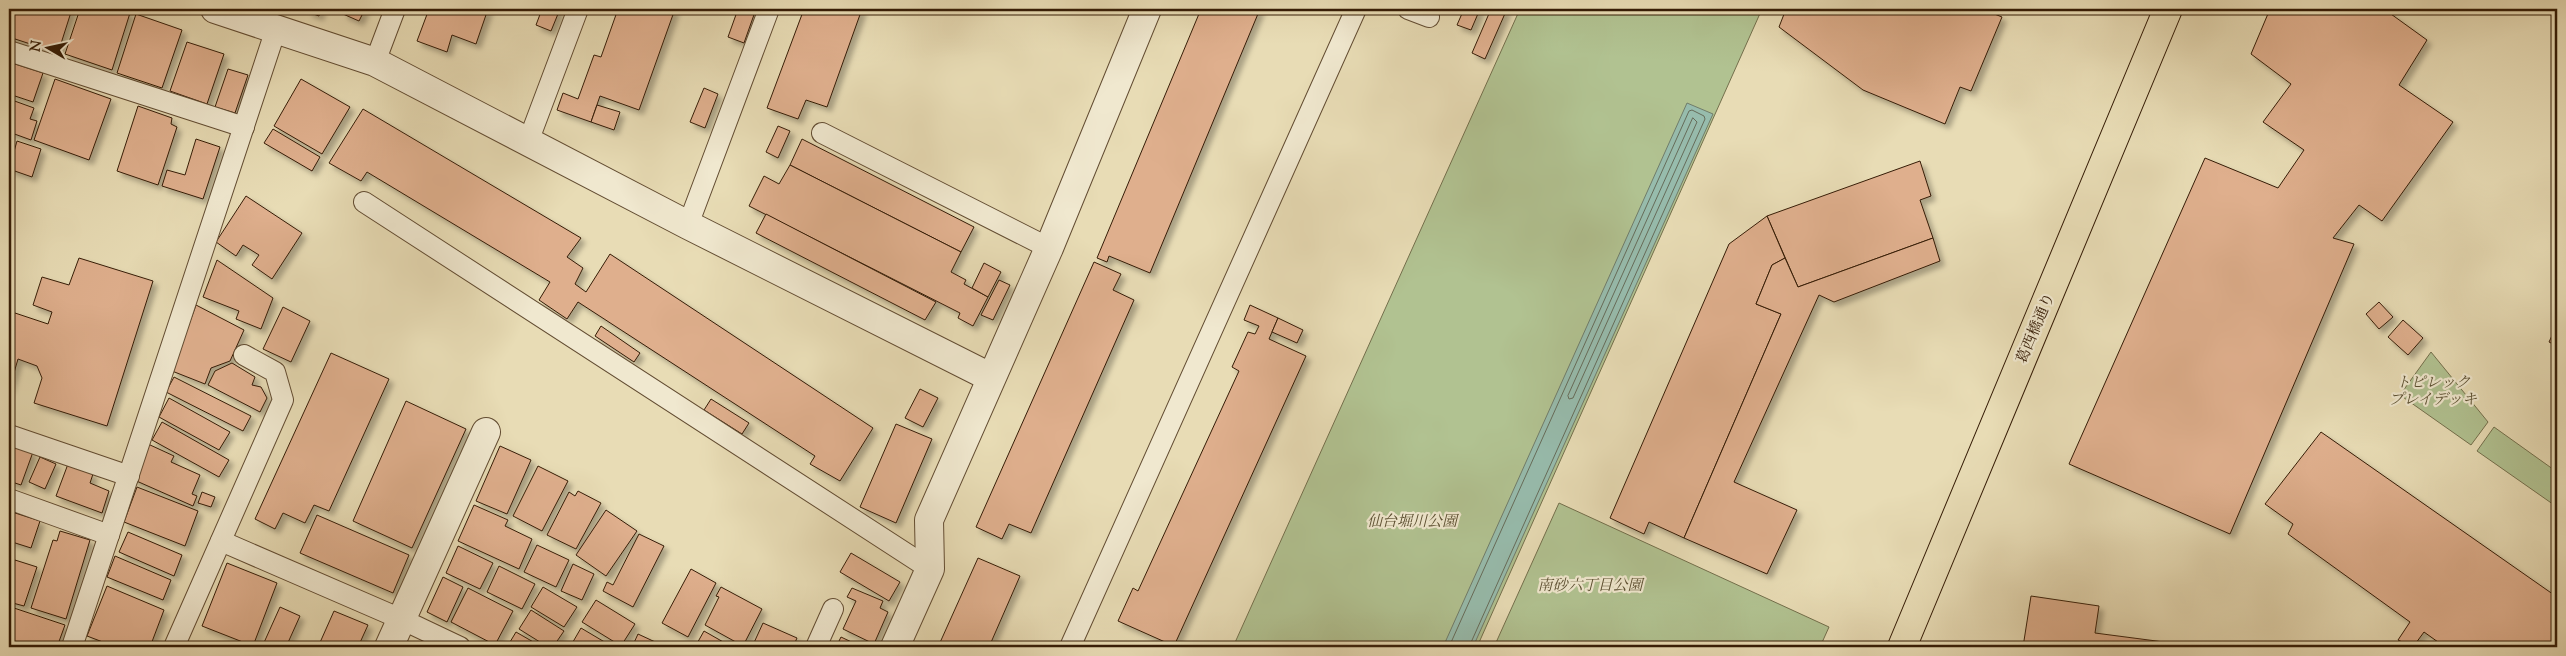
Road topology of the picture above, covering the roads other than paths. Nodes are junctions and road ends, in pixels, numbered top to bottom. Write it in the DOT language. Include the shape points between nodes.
graph roads {
  1 [pos="215,9"];
  2 [pos="395,9"];
  3 [pos="578,9"];
  4 [pos="769,9"];
  5 [pos="1147,9"];
  6 [pos="1356,9"];
  7 [pos="1408,9"];
  8 [pos="2168,9"];
  9 [pos="1429,17"];
  10 [pos="276,29"];
  11 [pos="9,51"];
  12 [pos="375,62"];
  13 [pos="244,127"];
  14 [pos="822,133"];
  15 [pos="528,142"];
  16 [pos="364,202"];
  17 [pos="688,225"];
  18 [pos="1049,248"];
  19 [pos="244,355"];
  20 [pos="990,377"];
  21 [pos="486,432"];
  22 [pos="9,435"];
  23 [pos="129,476"];
  24 [pos="9,499"];
  25 [pos="109,535"];
  26 [pos="221,541"];
  27 [pos="930,569"];
  28 [pos="833,609"];
  29 [pos="401,619"];
  30 [pos="72,647"];
  31 [pos="174,647"];
  32 [pos="388,647"];
  33 [pos="460,647"];
  34 [pos="816,647"];
  35 [pos="895,647"];
  36 [pos="1070,647"];
  37 [pos="1902,647"];
  1 -- 10 [label="street"];
  2 -- 12 [label="lane"];
  3 -- 15 [label="lane"];
  4 -- 17 [label="lane"];
  5 -- 18 [label="street"];
  6 -- 36 [label="lane"];
  7 -- 9 [label="lane"];
  8 -- 37 [label="main road, 葛西橋通り"];
  10 -- 12 [label="street"];
  10 -- 13 [label="lane"];
  11 -- 13 [label="lane"];
  12 -- 15 [label="street"];
  13 -- 23 [label="lane"];
  14 -- 18 [label="lane"];
  15 -- 17 [label="street"];
  16 -- 27 [label="lane"];
  17 -- 20 [label="street"];
  18 -- 20 [label="street"];
  19 -- 26 [label="lane" via="275,372 283,400"];
  20 -- 27 [label="street" via="929,520"];
  21 -- 29 [label="street"];
  22 -- 23 [label="lane"];
  23 -- 25 [label="lane"];
  24 -- 25 [label="lane"];
  25 -- 30 [label="lane"];
  26 -- 29 [label="lane"];
  26 -- 31 [label="lane"];
  27 -- 35 [label="street"];
  28 -- 34 [label="lane"];
  29 -- 32 [label="street"];
  29 -- 33 [label="lane"];
}
